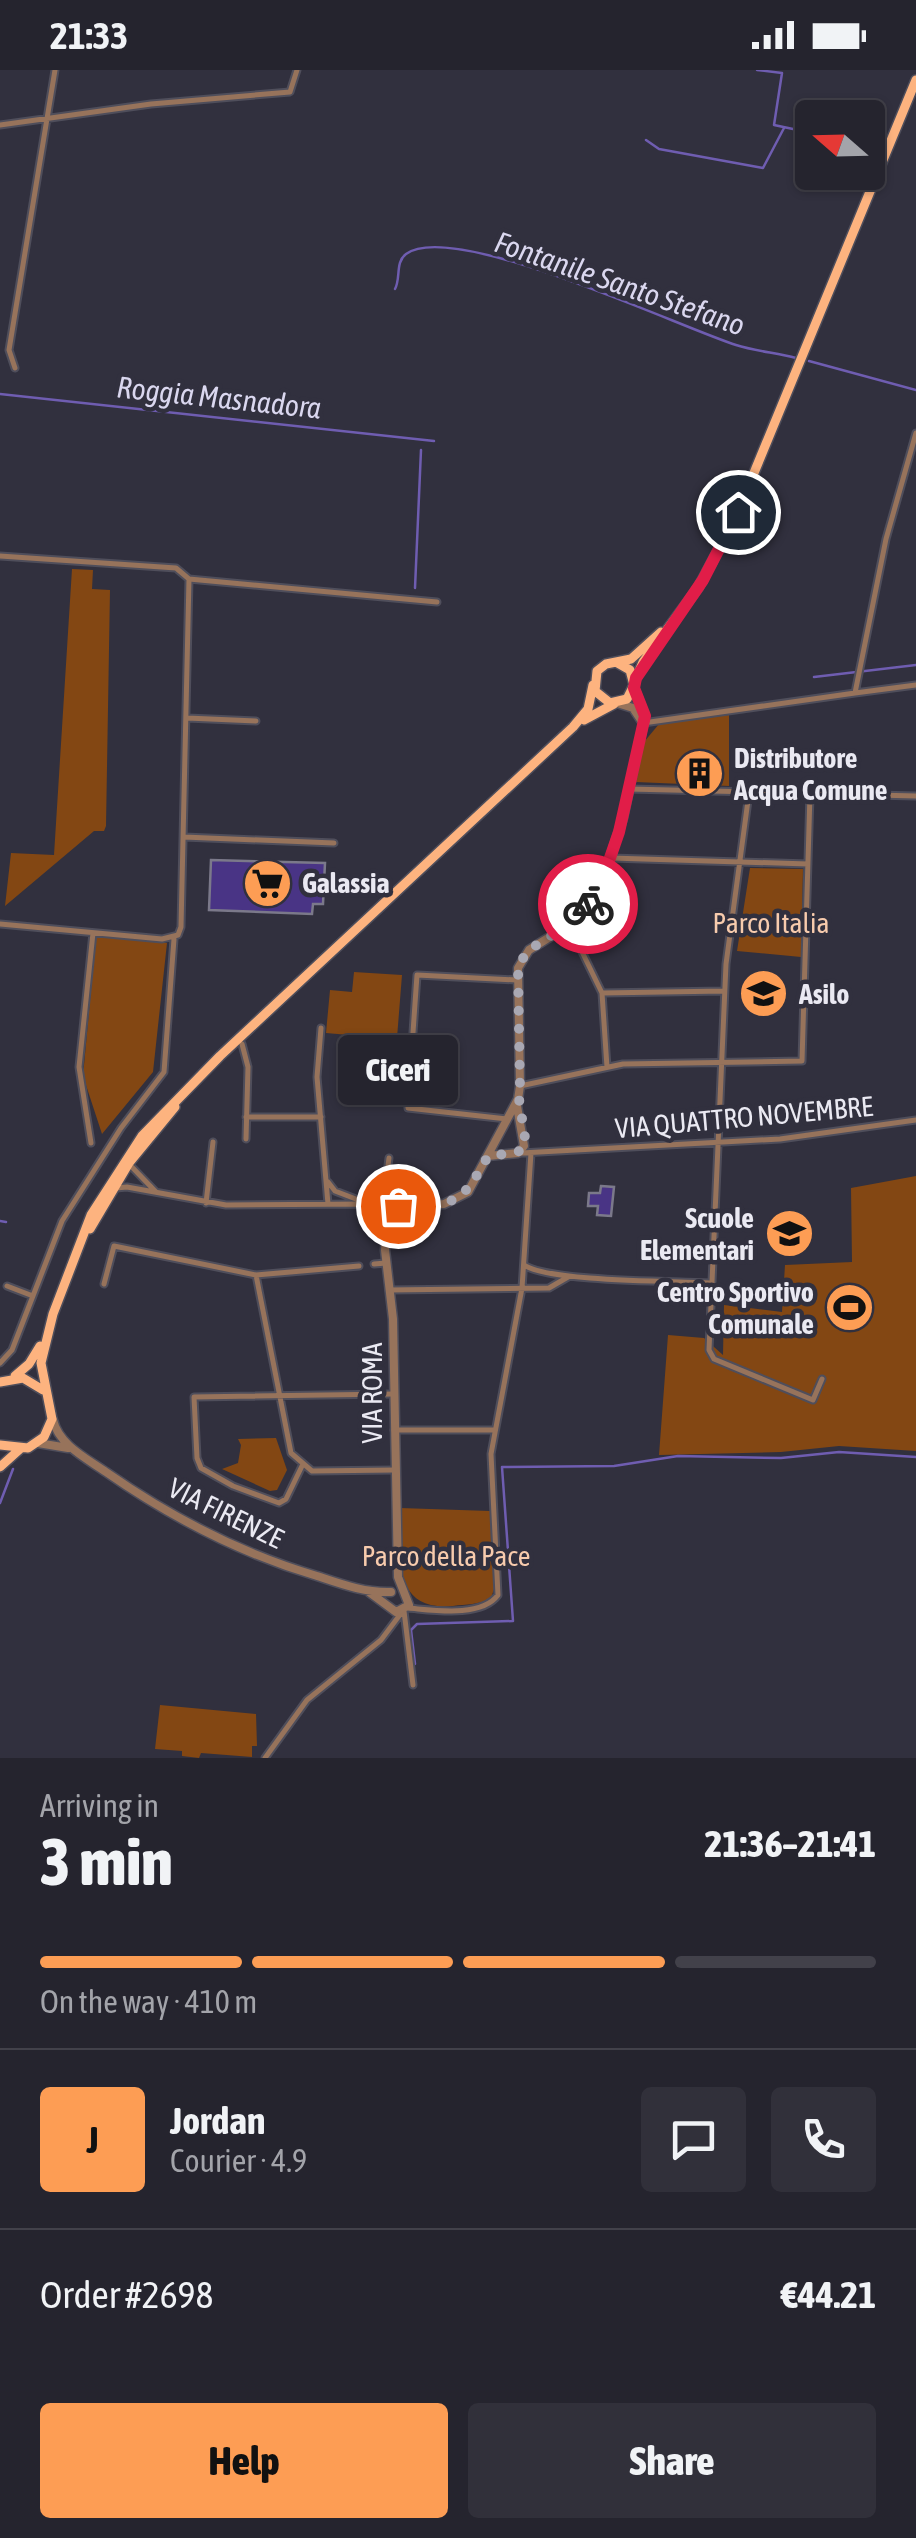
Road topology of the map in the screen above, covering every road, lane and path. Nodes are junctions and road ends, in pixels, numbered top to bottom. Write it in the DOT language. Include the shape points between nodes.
graph roads {
  1 [pos="55,70"];
  2 [pos="297,70"];
  3 [pos="916,80"];
  4 [pos="49,116"];
  5 [pos="0,126"];
  6 [pos="15,368"];
  7 [pos="916,434"];
  8 [pos="0,556"];
  9 [pos="188,578"];
  10 [pos="437,602"];
  11 [pos="681,613"];
  12 [pos="616,662"];
  13 [pos="593,684"];
  14 [pos="916,684"];
  15 [pos="634,685"];
  16 [pos="855,693"];
  17 [pos="615,704"];
  18 [pos="187,718"];
  19 [pos="256,721"];
  20 [pos="642,724"];
  21 [pos="573,728"];
  22 [pos="629,789"];
  23 [pos="748,793"];
  24 [pos="810,794"];
  25 [pos="916,796"];
  26 [pos="184,838"];
  27 [pos="334,843"];
  28 [pos="611,858"];
  29 [pos="739,862"];
  30 [pos="808,864"];
  31 [pos="0,924"];
  32 [pos="570,927"];
  33 [pos="93,932"];
  34 [pos="176,937"];
  35 [pos="349,938"];
  36 [pos="516,980"];
  37 [pos="724,991"];
  38 [pos="602,993"];
  39 [pos="322,1028"];
  40 [pos="242,1044"];
  41 [pos="722,1063"];
  42 [pos="607,1067"];
  43 [pos="520,1086"];
  44 [pos="518,1099"];
  45 [pos="246,1117"];
  46 [pos="322,1117"];
  47 [pos="508,1120"];
  48 [pos="916,1120"];
  49 [pos="522,1128"];
  50 [pos="500,1133"];
  51 [pos="246,1138"];
  52 [pos="213,1142"];
  53 [pos="526,1142"];
  54 [pos="90,1143"];
  55 [pos="718,1144"];
  56 [pos="513,1153"];
  57 [pos="531,1153"];
  58 [pos="488,1156"];
  59 [pos="389,1158"];
  60 [pos="129,1164"];
  61 [pos="327,1180"];
  62 [pos="110,1193"];
  63 [pos="158,1194"];
  64 [pos="206,1203"];
  65 [pos="328,1204"];
  66 [pos="368,1204"];
  67 [pos="386,1207"];
  68 [pos="78,1249"];
  69 [pos="386,1263"];
  70 [pos="374,1264"];
  71 [pos="524,1265"];
  72 [pos="359,1266"];
  73 [pos="256,1274"];
  74 [pos="573,1275"];
  75 [pos="712,1283"];
  76 [pos="104,1284"];
  77 [pos="7,1286"];
  78 [pos="522,1288"];
  79 [pos="390,1290"];
  80 [pos="33,1296"];
  81 [pos="44,1339"];
  82 [pos="0,1363"];
  83 [pos="822,1378"];
  84 [pos="4,1380"];
  85 [pos="279,1394"];
  86 [pos="393,1394"];
  87 [pos="48,1396"];
  88 [pos="52,1416"];
  89 [pos="394,1430"];
  90 [pos="495,1430"];
  91 [pos="38,1442"];
  92 [pos="0,1446"];
  93 [pos="20,1449"];
  94 [pos="75,1450"];
  95 [pos="302,1466"];
  96 [pos="0,1467"];
  97 [pos="394,1470"];
  98 [pos="369,1592"];
  99 [pos="401,1600"];
  100 [pos="389,1606"];
  101 [pos="390,1628"];
  102 [pos="412,1685"];
  103 [pos="265,1758"];
  1 -- 4 [label="street"];
  2 -- 4 [label="street" via="290,92"];
  3 -- 11 [label="main road" via="738,512"];
  4 -- 5 [label="street"];
  4 -- 6 [label="street" via="10,350"];
  7 -- 16 [label="street" via="888,530"];
  8 -- 9 [label="street" via="176,568"];
  9 -- 10 [label="street"];
  9 -- 18 [label="street"];
  11 -- 12 [label="main road" via="635,656"];
  11 -- 15 [label="main road" via="643,662"];
  12 -- 13 [label="main road" via="600,667"];
  12 -- 15 [label="main road" via="629,669"];
  13 -- 17 [label="main road" via="600,698"];
  13 -- 21 [label="main road" via="588,709"];
  14 -- 16 [label="street"];
  15 -- 17 [label="main road"];
  15 -- 20 [label="street" via="645,710"];
  16 -- 20 [label="street"];
  17 -- 20 [label="street" via="634,708"];
  17 -- 21 [label="main road"];
  18 -- 19 [label="street"];
  18 -- 26 [label="street"];
  20 -- 22 [label="street"];
  21 -- 35 [label="main road"];
  22 -- 23 [label="street"];
  22 -- 28 [label="street"];
  23 -- 24 [label="street"];
  23 -- 29 [label="street"];
  24 -- 25 [label="street"];
  24 -- 30 [label="street"];
  26 -- 27 [label="street"];
  26 -- 34 [label="street"];
  28 -- 29 [label="street"];
  28 -- 32 [label="street"];
  29 -- 30 [label="street"];
  29 -- 37 [label="street"];
  30 -- 41 [label="street" via="802,1061"];
  31 -- 33 [label="street"];
  32 -- 36 [label="street" via="525,953"];
  32 -- 38 [label="street"];
  33 -- 34 [label="street"];
  33 -- 54 [label="street" via="79,1067"];
  34 -- 80 [label="street" via="164,1072 66,1212"];
  35 -- 40 [label="main road"];
  35 -- 68 [label="main road" via="155,1119 108,1184"];
  36 -- 43 [label="street"];
  36 -- 47 [label="street" via="417,975 408,1108"];
  37 -- 38 [label="street"];
  37 -- 41 [label="street"];
  38 -- 42 [label="street"];
  39 -- 46 [label="street"];
  40 -- 45 [label="street"];
  40 -- 60 [label="main road" via="171,1112"];
  41 -- 42 [label="street"];
  41 -- 55 [label="street"];
  42 -- 43 [label="street"];
  43 -- 44 [label="street"];
  44 -- 47 [label="street"];
  44 -- 49 [label="street"];
  45 -- 46 [label="street"];
  45 -- 51 [label="street"];
  46 -- 61 [label="street"];
  47 -- 49 [label="street"];
  47 -- 50 [label="street"];
  48 -- 55 [label="street, VIA QUATTRO NOVEMBRE"];
  49 -- 50 [label="street"];
  49 -- 53 [label="street"];
  50 -- 56 [label="street" via="499,1147"];
  50 -- 58 [label="street"];
  52 -- 64 [label="street"];
  53 -- 56 [label="street"];
  53 -- 57 [label="street"];
  55 -- 57 [label="street, VIA QUATTRO NOVEMBRE"];
  55 -- 75 [label="street"];
  56 -- 57 [label="street, VIA QUATTRO NOVEMBRE"];
  56 -- 58 [label="street"];
  57 -- 71 [label="street"];
  58 -- 67 [label="street" via="472,1186 455,1200"];
  59 -- 67 [label="street"];
  60 -- 62 [label="main road"];
  60 -- 63 [label="street"];
  61 -- 65 [label="street"];
  61 -- 66 [label="street"];
  62 -- 63 [label="street" via="123,1186"];
  62 -- 68 [label="main road"];
  63 -- 64 [label="street"];
  64 -- 65 [label="street"];
  65 -- 66 [label="street"];
  66 -- 67 [label="street"];
  67 -- 69 [label="street, VIA ROMA"];
  68 -- 81 [label="main road"];
  69 -- 70 [label="street"];
  69 -- 79 [label="street, VIA ROMA"];
  71 -- 74 [label="street"];
  71 -- 78 [label="street"];
  72 -- 73 [label="street"];
  73 -- 76 [label="street" via="114,1246"];
  73 -- 85 [label="street"];
  74 -- 75 [label="street"];
  74 -- 78 [label="street" via="552,1287"];
  75 -- 83 [label="street" via="713,1358 813,1400"];
  77 -- 80 [label="street"];
  78 -- 79 [label="street"];
  78 -- 90 [label="street"];
  79 -- 86 [label="street, VIA ROMA"];
  80 -- 82 [label="street" via="11,1352"];
  81 -- 84 [label="main road" via="27,1367"];
  81 -- 87 [label="main road" via="41,1371"];
  84 -- 87 [label="main road" via="34,1382"];
  85 -- 86 [label="street"];
  85 -- 95 [label="street" via="289,1448"];
  85 -- 95 [label="street" via="194,1397 197,1458 206,1472 279,1503"];
  86 -- 89 [label="street, VIA ROMA"];
  87 -- 88 [label="main road"];
  88 -- 91 [label="main road"];
  88 -- 94 [label="street, VIA FIRENZE" via="58,1435"];
  89 -- 90 [label="street"];
  89 -- 97 [label="street, VIA ROMA"];
  90 -- 99 [label="street, VIA FIRENZE" via="491,1463 500,1586 494,1601 426,1609"];
  91 -- 93 [label="main road"];
  91 -- 94 [label="street, VIA FIRENZE"];
  92 -- 93 [label="main road"];
  93 -- 96 [label="main road"];
  94 -- 98 [label="street, VIA FIRENZE" via="164,1512 220,1541"];
  95 -- 97 [label="street"];
  97 -- 99 [label="street, VIA ROMA"];
  98 -- 99 [label="street, VIA FIRENZE"];
  98 -- 100 [label="street, VIA FIRENZE"];
  99 -- 100 [label="street, VIA ROMA"];
  99 -- 100 [label="street, VIA FIRENZE"];
  99 -- 101 [label="street"];
  99 -- 102 [label="street"];
  100 -- 101 [label="street"];
  101 -- 103 [label="street" via="307,1700"];
}
